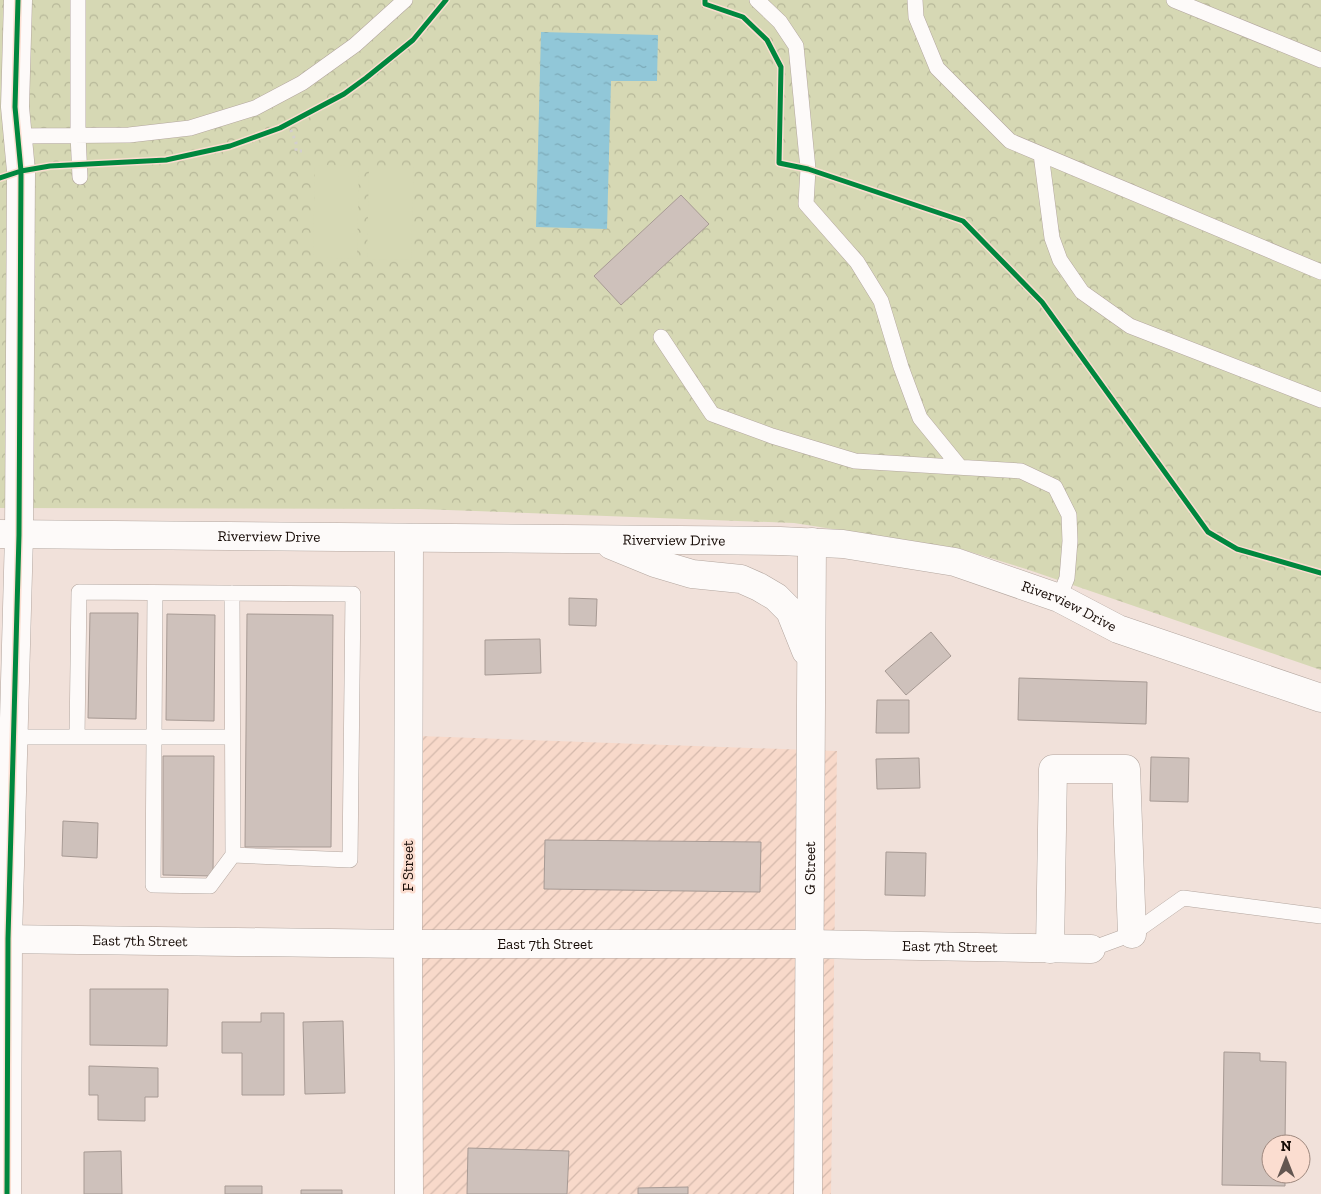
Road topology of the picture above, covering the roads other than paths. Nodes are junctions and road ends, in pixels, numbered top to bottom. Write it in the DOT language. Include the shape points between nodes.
graph roads {
  1 [pos="18,0"];
  2 [pos="78,0"];
  3 [pos="404,0"];
  4 [pos="757,0"];
  5 [pos="915,0"];
  6 [pos="1174,0"];
  7 [pos="1321,60"];
  8 [pos="8,106"];
  9 [pos="78,135"];
  10 [pos="17,136"];
  11 [pos="1042,154"];
  12 [pos="80,177"];
  13 [pos="1321,272"];
  14 [pos="660,337"];
  15 [pos="1321,400"];
  16 [pos="960,468"];
  17 [pos="9,534"];
  18 [pos="409,538"];
  19 [pos="598,540"];
  20 [pos="812,542"];
  21 [pos="155,593"];
  22 [pos="232,593"];
  23 [pos="1059,598"];
  24 [pos="810,662"];
  25 [pos="1321,698"];
  26 [pos="14,737"];
  27 [pos="77,737"];
  28 [pos="153,737"];
  29 [pos="231,737"];
  30 [pos="6,786"];
  31 [pos="233,855"];
  32 [pos="1321,916"];
  33 [pos="1132,934"];
  34 [pos="4,939"];
  35 [pos="408,944"];
  36 [pos="809,944"];
  37 [pos="1050,949"];
  38 [pos="1090,949"];
  39 [pos="7,1194"];
  40 [pos="410,1194"];
  41 [pos="808,1194"];
  1 -- 8 [label="street"];
  2 -- 9 [label="lane"];
  3 -- 9 [label="lane" via="355,45 302,83 255,108 190,128 129,135"];
  4 -- 16 [label="lane" via="780,22 796,46 808,168 806,204 857,262 881,301 920,418"];
  5 -- 11 [label="lane" via="916,17 937,68 1010,141"];
  6 -- 7 [label="lane"];
  8 -- 10 [label="street"];
  9 -- 10 [label="lane"];
  9 -- 12 [label="lane"];
  10 -- 17 [label="street" via="21,171"];
  11 -- 13 [label="lane"];
  11 -- 15 [label="lane" via="1052,238 1060,260 1082,292 1130,326"];
  14 -- 16 [label="lane" via="712,414 772,436 855,460"];
  16 -- 23 [label="lane" via="1021,471 1055,487 1069,515 1070,541 1067,578"];
  17 -- 18 [label="street, Riverview Drive"];
  17 -- 26 [label="street"];
  18 -- 19 [label="street, Riverview Drive"];
  18 -- 35 [label="street, F Street"];
  19 -- 20 [label="street, Riverview Drive"];
  19 -- 24 [label="street" via="692,574 741,579 759,587 790,611"];
  20 -- 23 [label="street, Riverview Drive" via="955,562"];
  20 -- 24 [label="street, G Street"];
  21 -- 22 [label="lane"];
  21 -- 27 [label="lane" via="79,592"];
  21 -- 28 [label="lane"];
  22 -- 29 [label="lane"];
  22 -- 31 [label="lane" via="353,594 350,860"];
  23 -- 25 [label="street, Riverview Drive" via="1118,630"];
  24 -- 36 [label="street, G Street"];
  26 -- 27 [label="lane"];
  26 -- 30 [label="street"];
  27 -- 28 [label="lane"];
  28 -- 29 [label="lane"];
  28 -- 31 [label="lane" via="153,885 210,886"];
  29 -- 31 [label="lane"];
  30 -- 34 [label="street"];
  32 -- 33 [label="lane" via="1183,898"];
  33 -- 37 [label="street" via="1126,769 1053,769"];
  33 -- 38 [label="lane"];
  34 -- 35 [label="street, East 7th Street"];
  34 -- 39 [label="street"];
  35 -- 36 [label="street, East 7th Street"];
  35 -- 40 [label="street, F Street"];
  36 -- 37 [label="street, East 7th Street"];
  36 -- 41 [label="street, G Street"];
  37 -- 38 [label="street, East 7th Street"];
}
